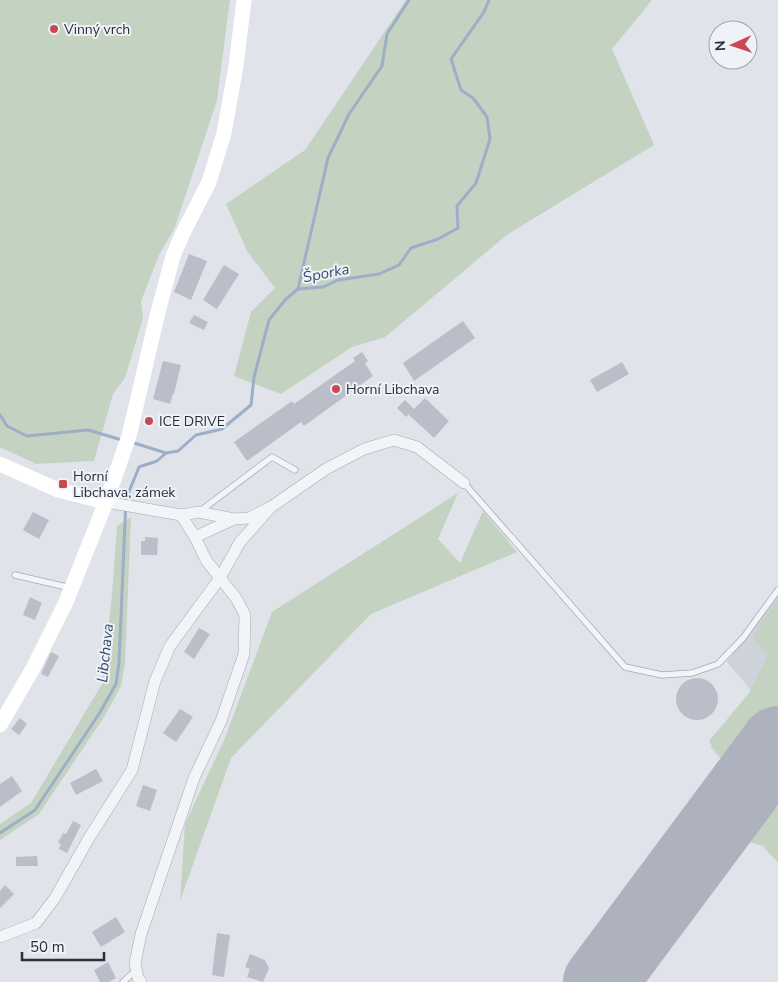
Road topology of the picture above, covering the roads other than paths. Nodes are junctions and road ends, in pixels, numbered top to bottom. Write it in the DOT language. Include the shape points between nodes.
graph roads {
  1 [pos="244,0"];
  2 [pos="0,464"];
  3 [pos="295,470"];
  4 [pos="464,483"];
  5 [pos="113,503"];
  6 [pos="271,507"];
  7 [pos="199,512"];
  8 [pos="181,515"];
  9 [pos="234,519"];
  10 [pos="195,537"];
  11 [pos="15,575"];
  12 [pos="220,578"];
  13 [pos="71,588"];
  14 [pos="778,590"];
  15 [pos="0,725"];
  16 [pos="0,937"];
  17 [pos="136,970"];
  18 [pos="123,982"];
  19 [pos="141,982"];
  1 -- 5 [label="street" via="224,133 209,182 173,256"];
  2 -- 5 [label="street" via="58,490"];
  3 -- 7 [label="lane" via="272,457"];
  4 -- 6 [label="street" via="418,448 394,440 364,449 326,469"];
  4 -- 14 [label="lane" via="625,667 662,676 692,673 718,664 743,638"];
  5 -- 8 [label="street"];
  5 -- 13 [label="street"];
  6 -- 9 [label="street" via="249,518"];
  6 -- 12 [label="street" via="240,542"];
  7 -- 8 [label="street"];
  7 -- 9 [label="street"];
  8 -- 10 [label="street"];
  9 -- 10 [label="street"];
  10 -- 12 [label="street" via="206,560"];
  11 -- 13 [label="lane"];
  12 -- 16 [label="street" via="170,646 155,680 132,770 55,898 36,923"];
  12 -- 17 [label="street" via="245,615 244,654 221,721 194,778 170,845 141,934"];
  13 -- 15 [label="street" via="32,670"];
  17 -- 18 [label="lane"];
  17 -- 19 [label="street"];
}
